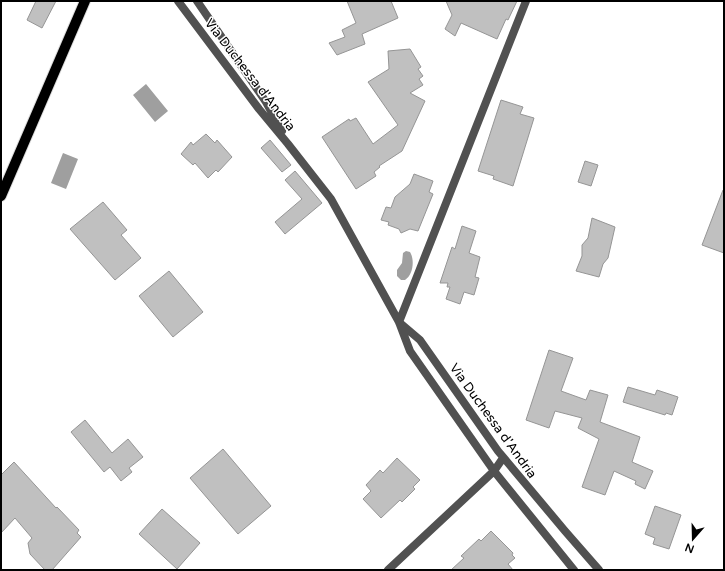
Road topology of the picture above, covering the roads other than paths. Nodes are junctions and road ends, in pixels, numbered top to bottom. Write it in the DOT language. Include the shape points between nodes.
graph roads {
  1 [pos="85,1"];
  2 [pos="178,1"];
  3 [pos="197,1"];
  4 [pos="526,1"];
  5 [pos="288,144"];
  6 [pos="1,196"];
  7 [pos="400,322"];
  8 [pos="503,458"];
  9 [pos="494,470"];
  10 [pos="388,570"];
  11 [pos="574,570"];
  12 [pos="600,570"];
  1 -- 6 [label="main road"];
  2 -- 5 [label="street, Via Duchessa d'Andria"];
  3 -- 5 [label="street, Via Duchessa d'Andria" via="266,102"];
  4 -- 7 [label="street"];
  5 -- 7 [label="street, Via Duchessa d'Andria" via="331,199"];
  7 -- 8 [label="street, Via Duchessa d'Andria" via="420,340"];
  7 -- 9 [label="street, Via Duchessa d'Andria" via="410,351"];
  8 -- 9 [label="street"];
  8 -- 12 [label="street, Via Duchessa d'Andria"];
  9 -- 10 [label="street"];
  9 -- 11 [label="street, Via Duchessa d'Andria"];
}
